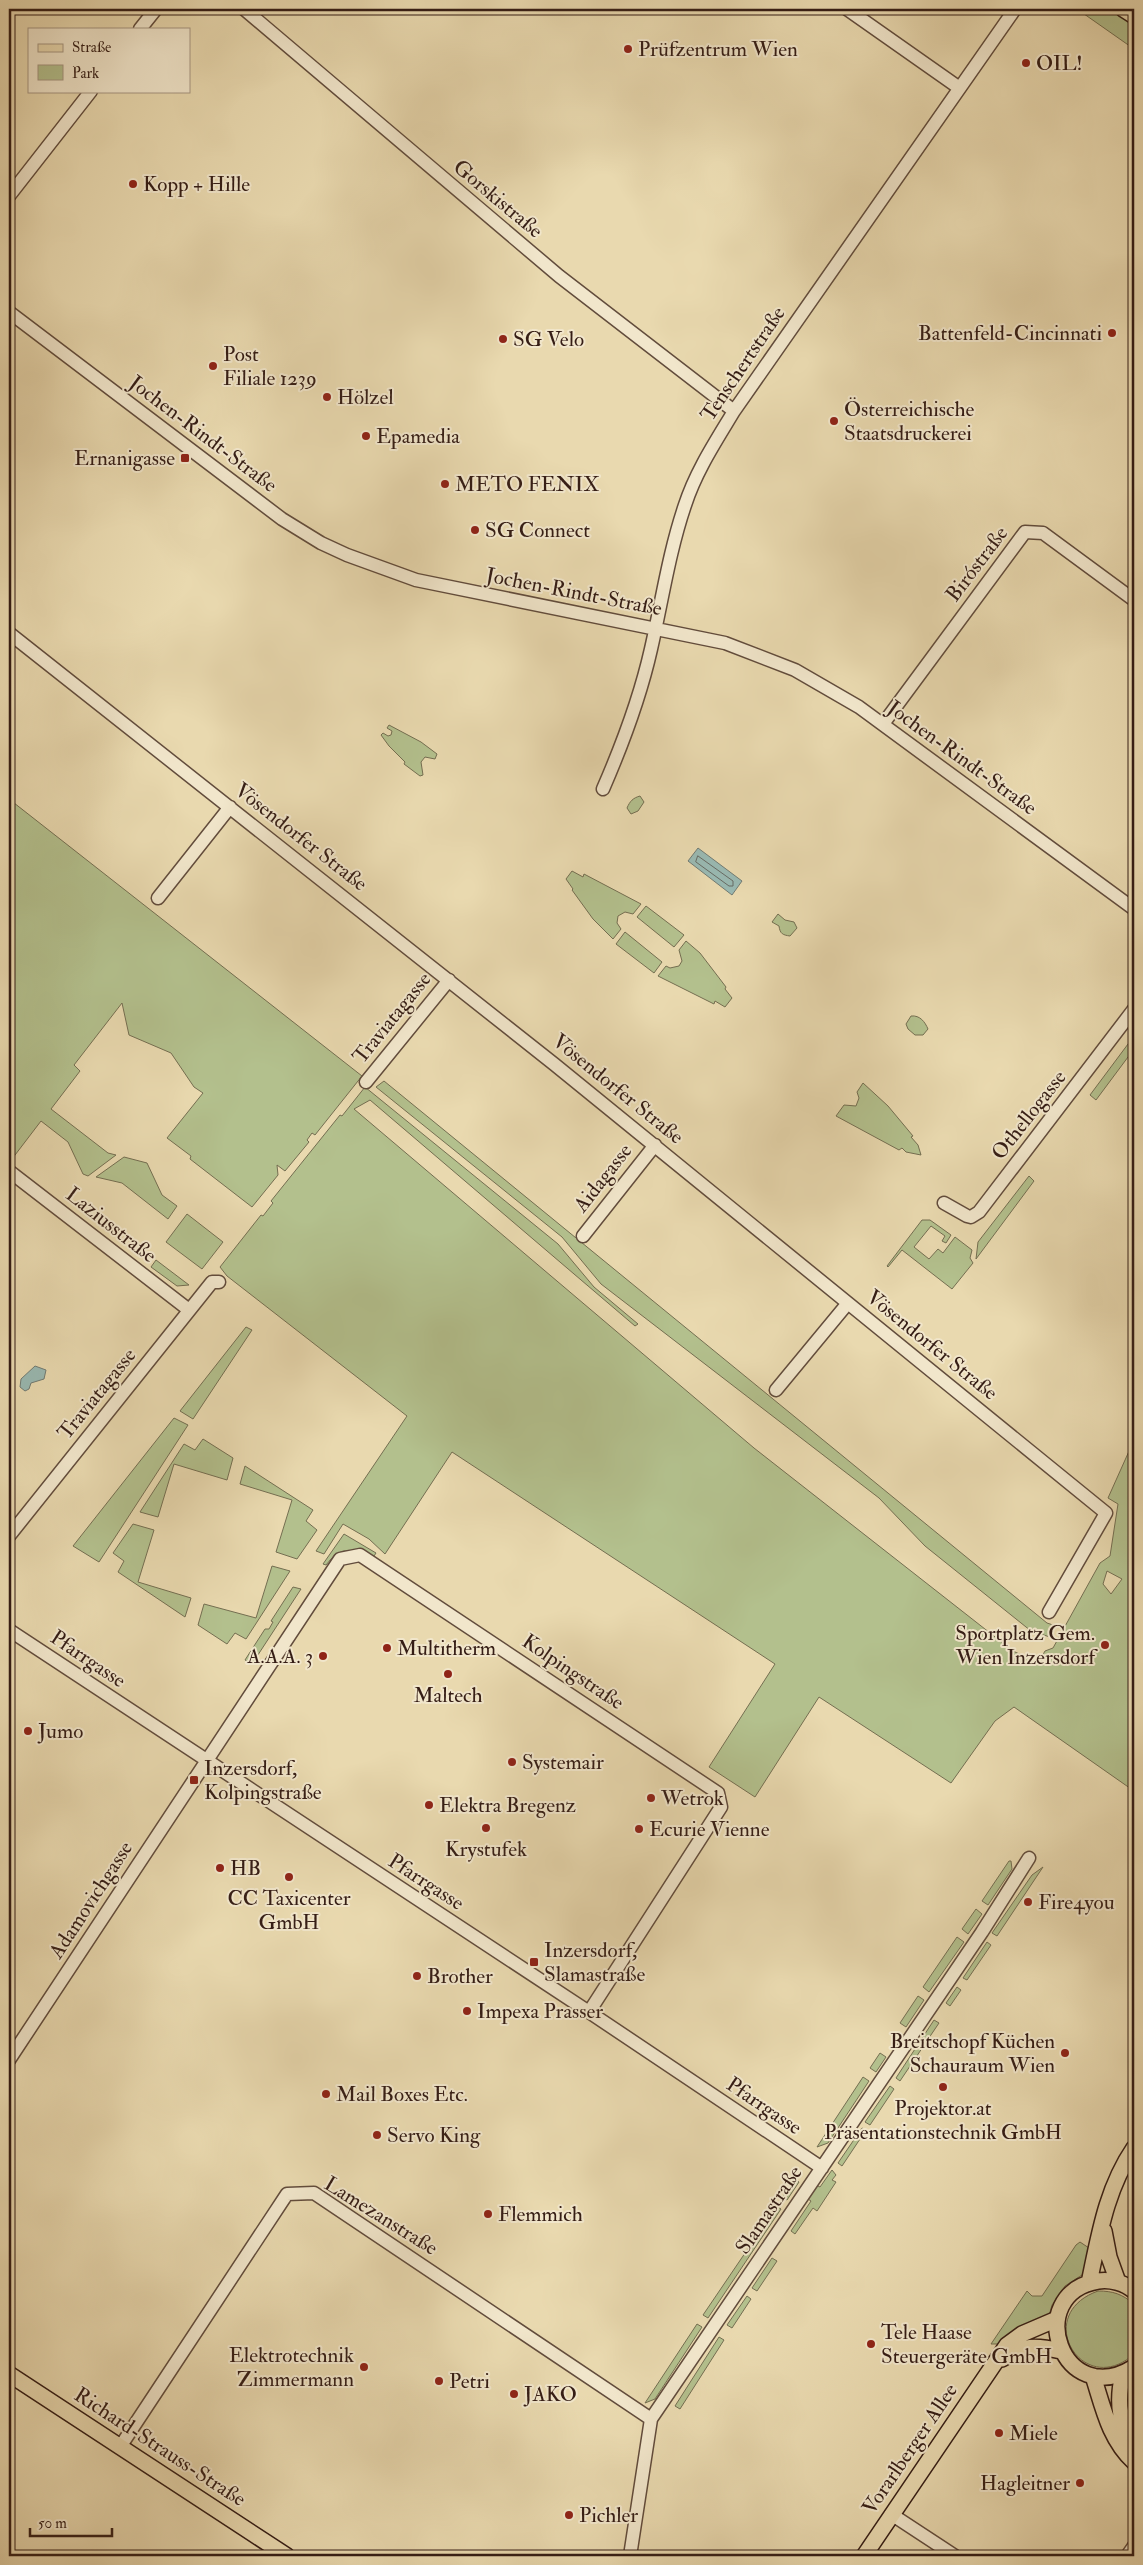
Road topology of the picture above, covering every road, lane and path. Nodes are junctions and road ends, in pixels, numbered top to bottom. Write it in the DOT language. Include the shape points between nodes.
graph roads {
  1 [pos="156,9"];
  2 [pos="244,9"];
  3 [pos="847,9"];
  4 [pos="1015,9"];
  5 [pos="1123,9"];
  6 [pos="1134,16"];
  7 [pos="141,28"];
  8 [pos="958,88"];
  9 [pos="90,92"];
  10 [pos="9,196"];
  11 [pos="9,312"];
  12 [pos="734,411"];
  13 [pos="1134,600"];
  14 [pos="655,628"];
  15 [pos="10,636"];
  16 [pos="883,724"];
  17 [pos="603,789"];
  18 [pos="230,807"];
  19 [pos="158,898"];
  20 [pos="1134,909"];
  21 [pos="449,980"];
  22 [pos="1134,1009"];
  23 [pos="366,1082"];
  24 [pos="655,1145"];
  25 [pos="9,1171"];
  26 [pos="944,1202"];
  27 [pos="583,1236"];
  28 [pos="218,1282"];
  29 [pos="848,1302"];
  30 [pos="189,1310"];
  31 [pos="776,1390"];
  32 [pos="9,1536"];
  33 [pos="1050,1612"];
  34 [pos="9,1630"];
  35 [pos="207,1762"];
  36 [pos="1029,1858"];
  37 [pos="589,2012"];
  38 [pos="9,2060"];
  39 [pos="1134,2148"];
  40 [pos="822,2168"];
  41 [pos="1103,2226"];
  42 [pos="1118,2282"];
  43 [pos="1089,2283"];
  44 [pos="1134,2291"];
  45 [pos="1057,2319"];
  46 [pos="1061,2351"];
  47 [pos="992,2366"];
  48 [pos="1129,2371"];
  49 [pos="9,2374"];
  50 [pos="1093,2376"];
  51 [pos="652,2419"];
  52 [pos="120,2447"];
  53 [pos="1134,2453"];
  54 [pos="1134,2462"];
  55 [pos="891,2514"];
  56 [pos="1134,2546"];
  57 [pos="287,2556"];
  58 [pos="630,2556"];
  59 [pos="864,2556"];
  60 [pos="955,2556"];
  61 [pos="1128,2556"];
  1 -- 7 [label="street"];
  2 -- 12 [label="street, Gorskistraße" via="551,270"];
  3 -- 8 [label="street"];
  4 -- 8 [label="street, Tenschertstraße"];
  5 -- 6 [label="main road"];
  8 -- 12 [label="street, Tenschertstraße"];
  9 -- 10 [label="street"];
  11 -- 14 [label="street, Jochen-Rindt-Straße" via="282,519 321,543 365,563 416,580"];
  12 -- 14 [label="street, Tenschertstraße" via="705,459 685,505"];
  13 -- 16 [label="street, Biróstraße" via="1043,533 1024,532"];
  14 -- 16 [label="street, Jochen-Rindt-Straße" via="725,643 772,659 823,684"];
  14 -- 17 [label="street, Tenschertstraße" via="626,737"];
  15 -- 18 [label="street, Vösendorfer Straße"];
  16 -- 20 [label="street, Jochen-Rindt-Straße"];
  18 -- 19 [label="street"];
  18 -- 21 [label="street, Vösendorfer Straße"];
  21 -- 23 [label="street, Traviatagasse"];
  21 -- 24 [label="street, Vösendorfer Straße"];
  22 -- 26 [label="street, Othellogasse" via="979,1212 967,1216"];
  24 -- 27 [label="street, Aidagasse"];
  24 -- 29 [label="street, Vösendorfer Straße"];
  25 -- 30 [label="street, Laziusstraße"];
  28 -- 30 [label="street, Traviatagasse" via="212,1282"];
  29 -- 31 [label="street"];
  29 -- 33 [label="street, Vösendorfer Straße" via="1106,1513"];
  30 -- 32 [label="street, Traviatagasse"];
  34 -- 35 [label="street, Pfarrgasse"];
  35 -- 37 [label="street, Pfarrgasse"];
  35 -- 37 [label="street, Kolpingstraße" via="340,1559 360,1555 718,1793 721,1807"];
  35 -- 38 [label="street, Adamovichgasse"];
  36 -- 40 [label="street, Slamastraße"];
  37 -- 40 [label="street, Pfarrgasse"];
  39 -- 41 [label="main road" via="1108,2198"];
  40 -- 51 [label="street, Slamastraße"];
  41 -- 42 [label="main road"];
  41 -- 43 [label="main road"];
  42 -- 43 [label="main road"];
  42 -- 44 [label="main road"];
  43 -- 45 [label="main road" via="1074,2291 1063,2304"];
  45 -- 46 [label="main road" via="1056,2332"];
  45 -- 47 [label="main road, Vorarlberger Allee" via="1022,2334 1007,2345"];
  46 -- 47 [label="main road, Vorarlberger Allee" via="1039,2346 1021,2348"];
  46 -- 50 [label="main road" via="1079,2370"];
  47 -- 55 [label="main road, Vorarlberger Allee"];
  48 -- 50 [label="main road" via="1107,2378"];
  48 -- 53 [label="main road" via="1119,2407"];
  49 -- 52 [label="main road, Richard-Strauss-Straße"];
  50 -- 54 [label="main road" via="1112,2433 1122,2451"];
  51 -- 52 [label="street, Lamezanstraße" via="314,2194 287,2194"];
  51 -- 58 [label="street, Slamastraße"];
  52 -- 57 [label="main road, Richard-Strauss-Straße"];
  55 -- 59 [label="main road, Vorarlberger Allee"];
  55 -- 60 [label="street"];
  56 -- 61 [label="street"];
}
